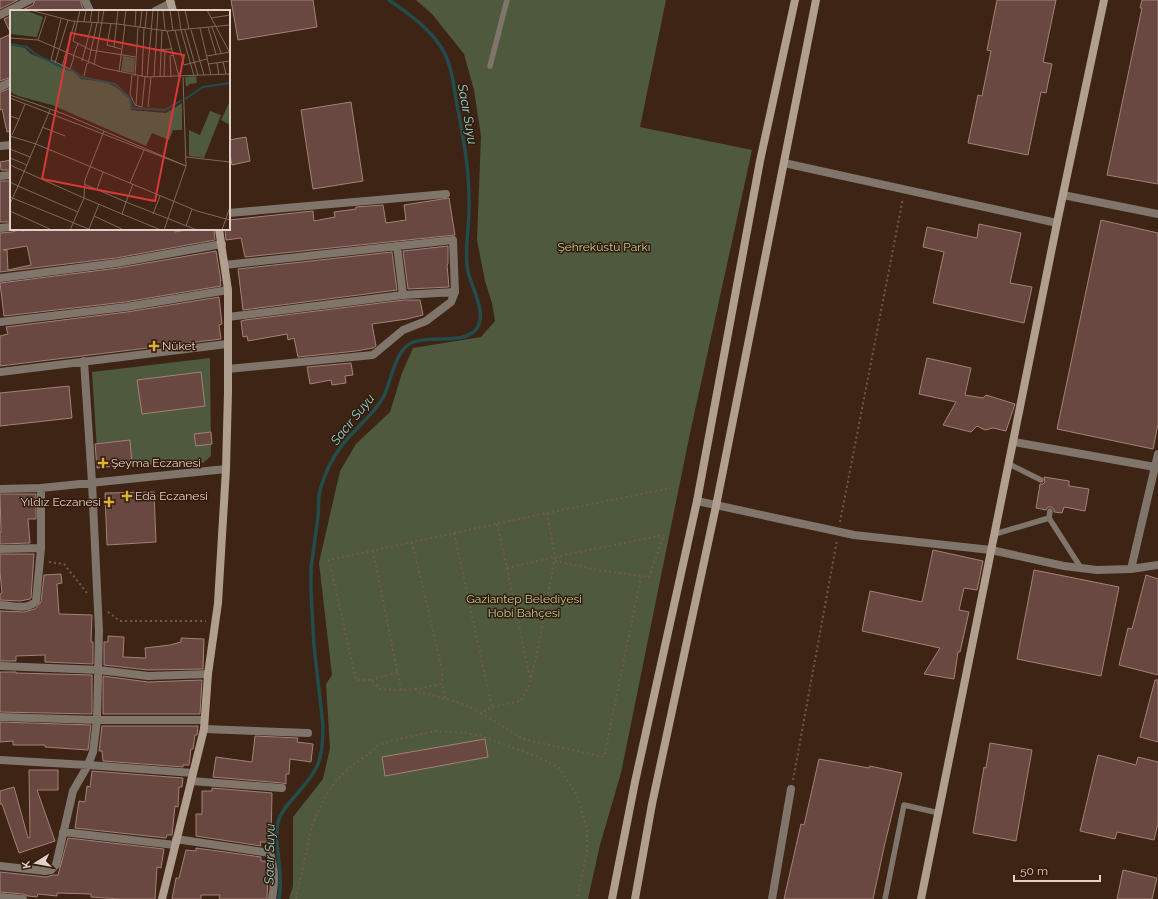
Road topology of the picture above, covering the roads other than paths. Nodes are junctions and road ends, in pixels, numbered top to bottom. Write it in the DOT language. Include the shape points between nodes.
graph roads {
  1 [pos="30,0"];
  2 [pos="85,0"];
  3 [pos="507,0"];
  4 [pos="795,0"];
  5 [pos="816,0"];
  6 [pos="1104,0"];
  7 [pos="171,5"];
  8 [pos="90,10"];
  9 [pos="158,10"];
  10 [pos="0,14"];
  11 [pos="490,66"];
  12 [pos="10,82"];
  13 [pos="0,87"];
  14 [pos="10,145"];
  15 [pos="0,146"];
  16 [pos="784,163"];
  17 [pos="10,175"];
  18 [pos="0,176"];
  19 [pos="446,194"];
  20 [pos="1063,195"];
  21 [pos="230,213"];
  22 [pos="1158,214"];
  23 [pos="1057,223"];
  24 [pos="10,227"];
  25 [pos="0,228"];
  26 [pos="219,230"];
  27 [pos="222,244"];
  28 [pos="398,246"];
  29 [pos="224,265"];
  30 [pos="0,278"];
  31 [pos="228,290"];
  32 [pos="455,292"];
  33 [pos="403,295"];
  34 [pos="228,317"];
  35 [pos="0,322"];
  36 [pos="227,344"];
  37 [pos="84,361"];
  38 [pos="228,369"];
  39 [pos="0,372"];
  40 [pos="1014,442"];
  41 [pos="1158,454"];
  42 [pos="1009,464"];
  43 [pos="1155,467"];
  44 [pos="226,469"];
  45 [pos="1041,480"];
  46 [pos="92,482"];
  47 [pos="41,488"];
  48 [pos="0,489"];
  49 [pos="697,501"];
  50 [pos="716,506"];
  51 [pos="1050,511"];
  52 [pos="1049,518"];
  53 [pos="995,534"];
  54 [pos="41,548"];
  55 [pos="0,549"];
  56 [pos="991,550"];
  57 [pos="1158,565"];
  58 [pos="1081,568"];
  59 [pos="1131,569"];
  60 [pos="0,605"];
  61 [pos="0,666"];
  62 [pos="99,670"];
  63 [pos="208,674"];
  64 [pos="0,718"];
  65 [pos="97,720"];
  66 [pos="204,720"];
  67 [pos="204,729"];
  68 [pos="308,733"];
  69 [pos="0,760"];
  70 [pos="88,765"];
  71 [pos="192,777"];
  72 [pos="282,788"];
  73 [pos="791,789"];
  74 [pos="938,813"];
  75 [pos="63,832"];
  76 [pos="176,842"];
  77 [pos="0,866"];
  78 [pos="0,897"];
  79 [pos="23,899"];
  80 [pos="162,899"];
  81 [pos="272,899"];
  82 [pos="612,899"];
  83 [pos="635,899"];
  84 [pos="772,899"];
  85 [pos="885,899"];
  86 [pos="921,899"];
  1 -- 10 [label="street"];
  2 -- 8 [label="street"];
  3 -- 11 [label="lane"];
  4 -- 49 [label="street" via="760,161"];
  5 -- 16 [label="street"];
  6 -- 20 [label="street"];
  7 -- 9 [label="street"];
  12 -- 13 [label="street"];
  14 -- 15 [label="street"];
  16 -- 23 [label="street"];
  16 -- 50 [label="street"];
  17 -- 18 [label="street"];
  19 -- 21 [label="street"];
  20 -- 22 [label="street"];
  20 -- 23 [label="street"];
  23 -- 40 [label="street"];
  24 -- 25 [label="street"];
  26 -- 27 [label="street"];
  27 -- 29 [label="street"];
  27 -- 30 [label="street" via="117,263"];
  28 -- 29 [label="street"];
  28 -- 32 [label="street" via="453,240"];
  28 -- 33 [label="street"];
  29 -- 31 [label="street"];
  31 -- 34 [label="street"];
  31 -- 35 [label="street" via="126,307"];
  32 -- 33 [label="street"];
  32 -- 38 [label="street" via="451,302 436,314 403,330 373,355"];
  33 -- 34 [label="street"];
  34 -- 36 [label="street"];
  36 -- 37 [label="street"];
  36 -- 38 [label="street"];
  37 -- 39 [label="street"];
  37 -- 46 [label="street"];
  38 -- 44 [label="street"];
  40 -- 42 [label="street"];
  40 -- 43 [label="street"];
  41 -- 43 [label="street"];
  42 -- 45 [label="lane"];
  42 -- 53 [label="street"];
  43 -- 59 [label="street"];
  44 -- 46 [label="street"];
  44 -- 63 [label="street" via="218,603"];
  46 -- 47 [label="street"];
  46 -- 62 [label="street"];
  47 -- 48 [label="street"];
  47 -- 54 [label="street"];
  49 -- 50 [label="street"];
  49 -- 82 [label="street"];
  50 -- 56 [label="street" via="854,536"];
  50 -- 83 [label="street" via="652,804"];
  51 -- 52 [label="lane"];
  52 -- 53 [label="lane"];
  52 -- 58 [label="lane"];
  53 -- 56 [label="street"];
  54 -- 55 [label="street"];
  54 -- 60 [label="street" via="36,602 28,607"];
  56 -- 58 [label="street"];
  56 -- 74 [label="street"];
  57 -- 59 [label="street"];
  58 -- 59 [label="street"];
  61 -- 62 [label="street"];
  62 -- 63 [label="street" via="148,676"];
  62 -- 65 [label="street"];
  63 -- 66 [label="street"];
  64 -- 65 [label="street"];
  65 -- 66 [label="street"];
  65 -- 70 [label="street" via="93,752"];
  66 -- 67 [label="street"];
  67 -- 68 [label="street"];
  67 -- 71 [label="street"];
  69 -- 70 [label="street"];
  70 -- 71 [label="street"];
  70 -- 75 [label="street" via="73,791"];
  71 -- 72 [label="street"];
  71 -- 76 [label="street"];
  73 -- 84 [label="street"];
  74 -- 85 [label="lane" via="904,806"];
  74 -- 86 [label="street"];
  75 -- 76 [label="street"];
  75 -- 77 [label="street" via="56,865 51,870"];
  76 -- 80 [label="street"];
  76 -- 81 [label="street" via="270,853 275,883"];
  78 -- 79 [label="street"];
}
